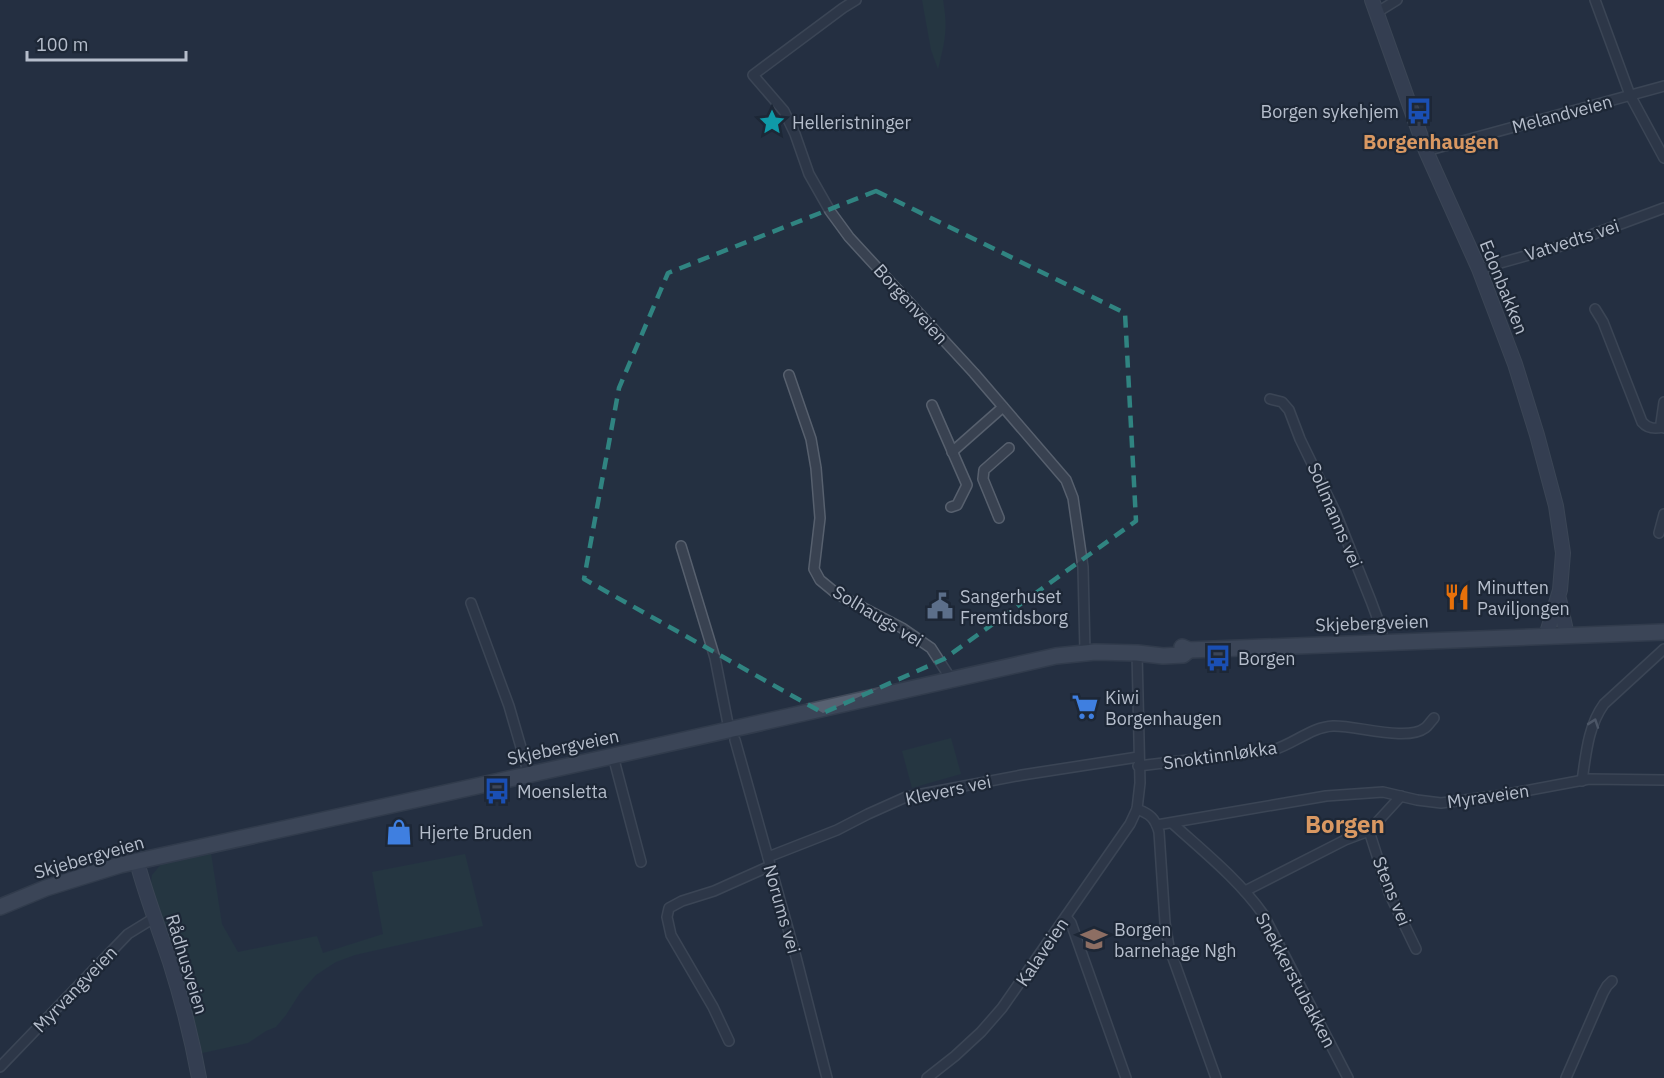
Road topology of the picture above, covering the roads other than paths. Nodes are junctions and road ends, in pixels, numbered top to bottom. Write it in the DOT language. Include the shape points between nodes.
graph roads {
  1 [pos="856,0"];
  2 [pos="1397,0"];
  3 [pos="1595,0"];
  4 [pos="1374,7"];
  5 [pos="1664,86"];
  6 [pos="1630,95"];
  7 [pos="1426,151"];
  8 [pos="1664,158"];
  9 [pos="1664,208"];
  10 [pos="1479,269"];
  11 [pos="1595,309"];
  12 [pos="789,375"];
  13 [pos="1270,399"];
  14 [pos="1664,402"];
  15 [pos="932,405"];
  16 [pos="1003,407"];
  17 [pos="1664,428"];
  18 [pos="1009,447"];
  19 [pos="952,452"];
  20 [pos="951,507"];
  21 [pos="1664,514"];
  22 [pos="999,518"];
  23 [pos="1659,533"];
  24 [pos="681,546"];
  25 [pos="1559,597"];
  26 [pos="471,603"];
  27 [pos="1664,632"];
  28 [pos="1566,635"];
  29 [pos="1546,636"];
  30 [pos="1383,642"];
  31 [pos="1664,649"];
  32 [pos="1085,652"];
  33 [pos="1139,653"];
  34 [pos="951,679"];
  35 [pos="1434,718"];
  36 [pos="732,734"];
  37 [pos="613,756"];
  38 [pos="1138,762"];
  39 [pos="529,775"];
  40 [pos="1664,780"];
  41 [pos="1582,781"];
  42 [pos="1401,796"];
  43 [pos="1137,809"];
  44 [pos="1172,823"];
  45 [pos="1157,825"];
  46 [pos="1369,831"];
  47 [pos="769,861"];
  48 [pos="137,862"];
  49 [pos="641,862"];
  50 [pos="1245,891"];
  51 [pos="0,907"];
  52 [pos="1066,917"];
  53 [pos="154,918"];
  54 [pos="1416,949"];
  55 [pos="1612,981"];
  56 [pos="729,1041"];
  57 [pos="0,1067"];
  58 [pos="199,1078"];
  59 [pos="827,1078"];
  60 [pos="927,1078"];
  61 [pos="1126,1078"];
  62 [pos="1216,1078"];
  63 [pos="1348,1078"];
  64 [pos="1566,1078"];
  1 -- 16 [label="street, Borgenveien" via="753,75 784,111 809,174 849,237"];
  2 -- 4 [label="street"];
  3 -- 6 [label="street"];
  4 -- 7 [label="street, Edonbakken"];
  5 -- 6 [label="street, Melandveien"];
  6 -- 7 [label="street, Melandveien"];
  6 -- 8 [label="street"];
  7 -- 10 [label="street, Edonbakken"];
  9 -- 10 [label="street, Vatvedts vei" via="1563,246"];
  10 -- 25 [label="street, Edonbakken" via="1528,405 1556,507 1563,553"];
  11 -- 17 [label="street" via="1642,422 1646,427"];
  12 -- 34 [label="street, Solhaugs vei" via="811,439 816,468 820,518 814,569 820,580 837,594 931,648"];
  13 -- 30 [label="street, Sollmanns vei" via="1282,402 1289,410 1327,492 1371,601"];
  14 -- 17 [label="street"];
  15 -- 19 [label="street"];
  16 -- 19 [label="street"];
  16 -- 32 [label="street, Borgenveien" via="1071,490 1083,567"];
  18 -- 22 [label="street" via="984,470 983,479"];
  19 -- 20 [label="street" via="967,485 957,505"];
  21 -- 23 [label="street"];
  24 -- 36 [label="street, Norums vei" via="715,658"];
  25 -- 28 [label="street, Edonbakken"];
  25 -- 29 [label="street, Edonbakken"];
  26 -- 39 [label="street" via="509,706"];
  27 -- 28 [label="main road, Skjebergveien"];
  28 -- 29 [label="main road, Skjebergveien"];
  29 -- 30 [label="main road, Skjebergveien"];
  30 -- 33 [label="main road, Skjebergveien" via="1190,650 1163,646"];
  41 -- 31 [label="street, one-way" via="1597,714"];
  32 -- 33 [label="main road, Skjebergveien"];
  32 -- 34 [label="main road, Skjebergveien"];
  33 -- 38 [label="street"];
  34 -- 36 [label="main road, Skjebergveien"];
  35 -- 38 [label="street, Snoktinnløkka" via="1424,729 1409,733 1327,727 1273,750"];
  36 -- 37 [label="main road, Skjebergveien"];
  36 -- 47 [label="street, Norums vei"];
  37 -- 39 [label="main road, Skjebergveien"];
  37 -- 49 [label="street"];
  38 -- 43 [label="street"];
  38 -- 47 [label="street, Klevers vei" via="1022,775 906,797"];
  39 -- 48 [label="main road, Skjebergveien"];
  40 -- 41 [label="street, Myraveien"];
  41 -- 42 [label="street, Myraveien" via="1441,803"];
  42 -- 44 [label="street, Myraveien" via="1383,792 1326,796"];
  42 -- 46 [label="street"];
  43 -- 45 [label="street" via="1152,816"];
  43 -- 52 [label="street, Kalaveien"];
  44 -- 45 [label="street"];
  44 -- 50 [label="street, Snekkerstubakken"];
  45 -- 62 [label="street" via="1169,946"];
  46 -- 50 [label="street"];
  46 -- 54 [label="street, Stens vei" via="1389,894"];
  47 -- 56 [label="street, Klevers vei" via="714,891 669,908 667,917 671,935"];
  47 -- 59 [label="street, Norums vei"];
  48 -- 51 [label="main road, Skjebergveien" via="46,888"];
  48 -- 53 [label="street, Rådhusveien"];
  50 -- 63 [label="street, Snekkerstubakken" via="1269,924"];
  52 -- 60 [label="street, Kalaveien" via="993,1019"];
  52 -- 61 [label="street"];
  53 -- 57 [label="street, Myrvangveien" via="128,934"];
  53 -- 58 [label="street, Rådhusveien" via="182,1003"];
  55 -- 64 [label="street"];
}
